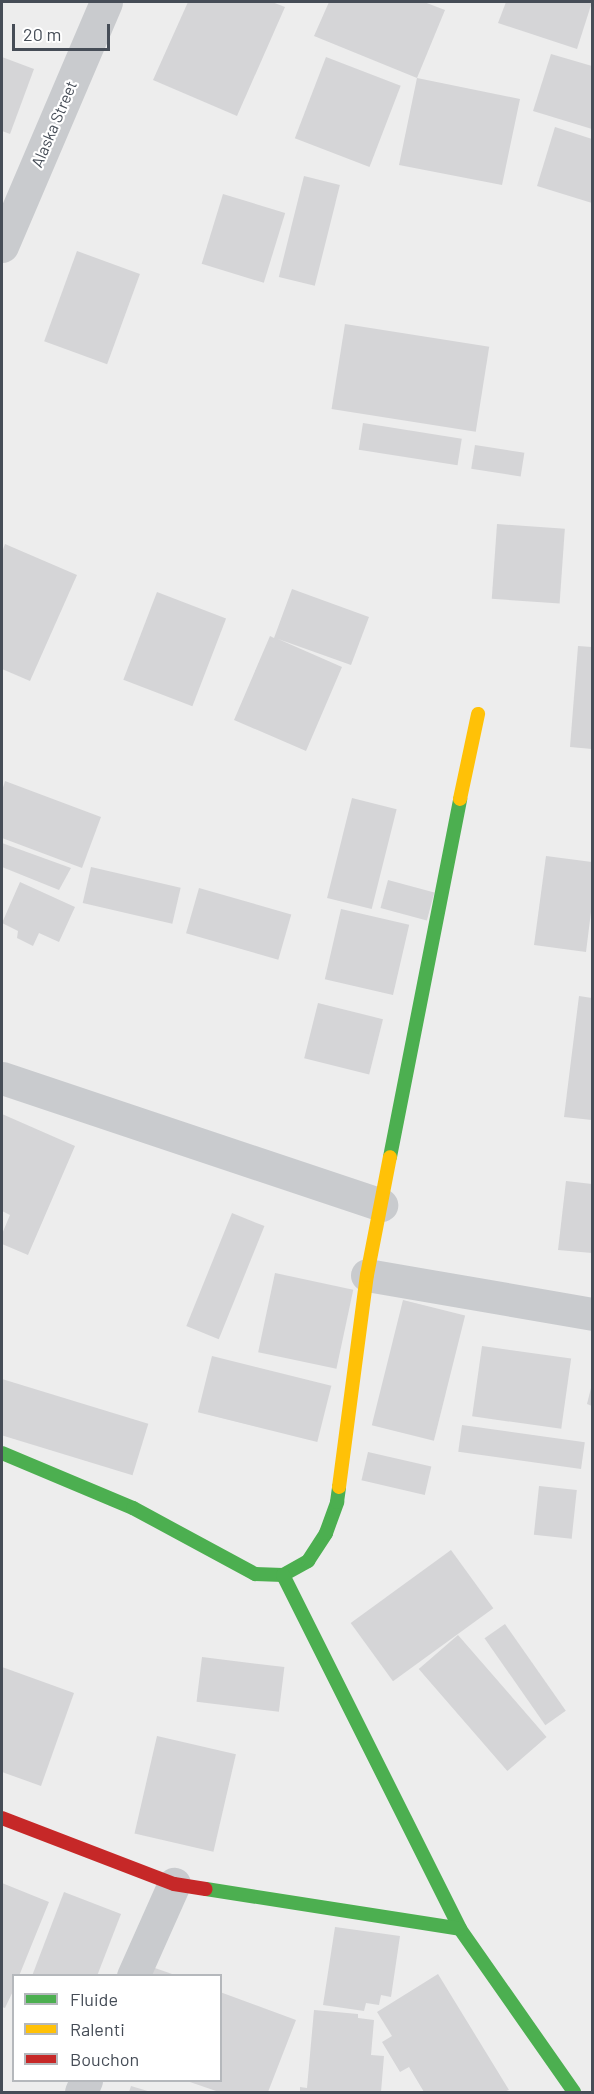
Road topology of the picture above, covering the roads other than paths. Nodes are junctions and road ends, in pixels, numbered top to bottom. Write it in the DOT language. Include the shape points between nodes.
graph roads {
  1 [pos="106,2"];
  2 [pos="2,246"];
  3 [pos="478,714"];
  4 [pos="2,1078"];
  5 [pos="381,1205"];
  6 [pos="367,1275"];
  7 [pos="592,1314"];
  8 [pos="2,1453"];
  9 [pos="283,1575"];
  10 [pos="2,1818"];
  11 [pos="174,1884"];
  12 [pos="460,1929"];
  13 [pos="134,1974"];
  14 [pos="592,2086"];
  15 [pos="574,2092"];
  16 [pos="581,2092"];
  1 -- 2 [label="street, Alaska Street"];
  3 -- 5 [label="street"];
  4 -- 5 [label="street"];
  5 -- 6 [label="street"];
  6 -- 7 [label="street"];
  6 -- 9 [label="street" via="337,1502 326,1533 308,1561"];
  8 -- 9 [label="street" via="133,1508 255,1574"];
  9 -- 12 [label="street"];
  10 -- 11 [label="street"];
  11 -- 12 [label="street"];
  11 -- 13 [label="street"];
  12 -- 15 [label="street"];
  14 -- 16 [label="street"];
}
